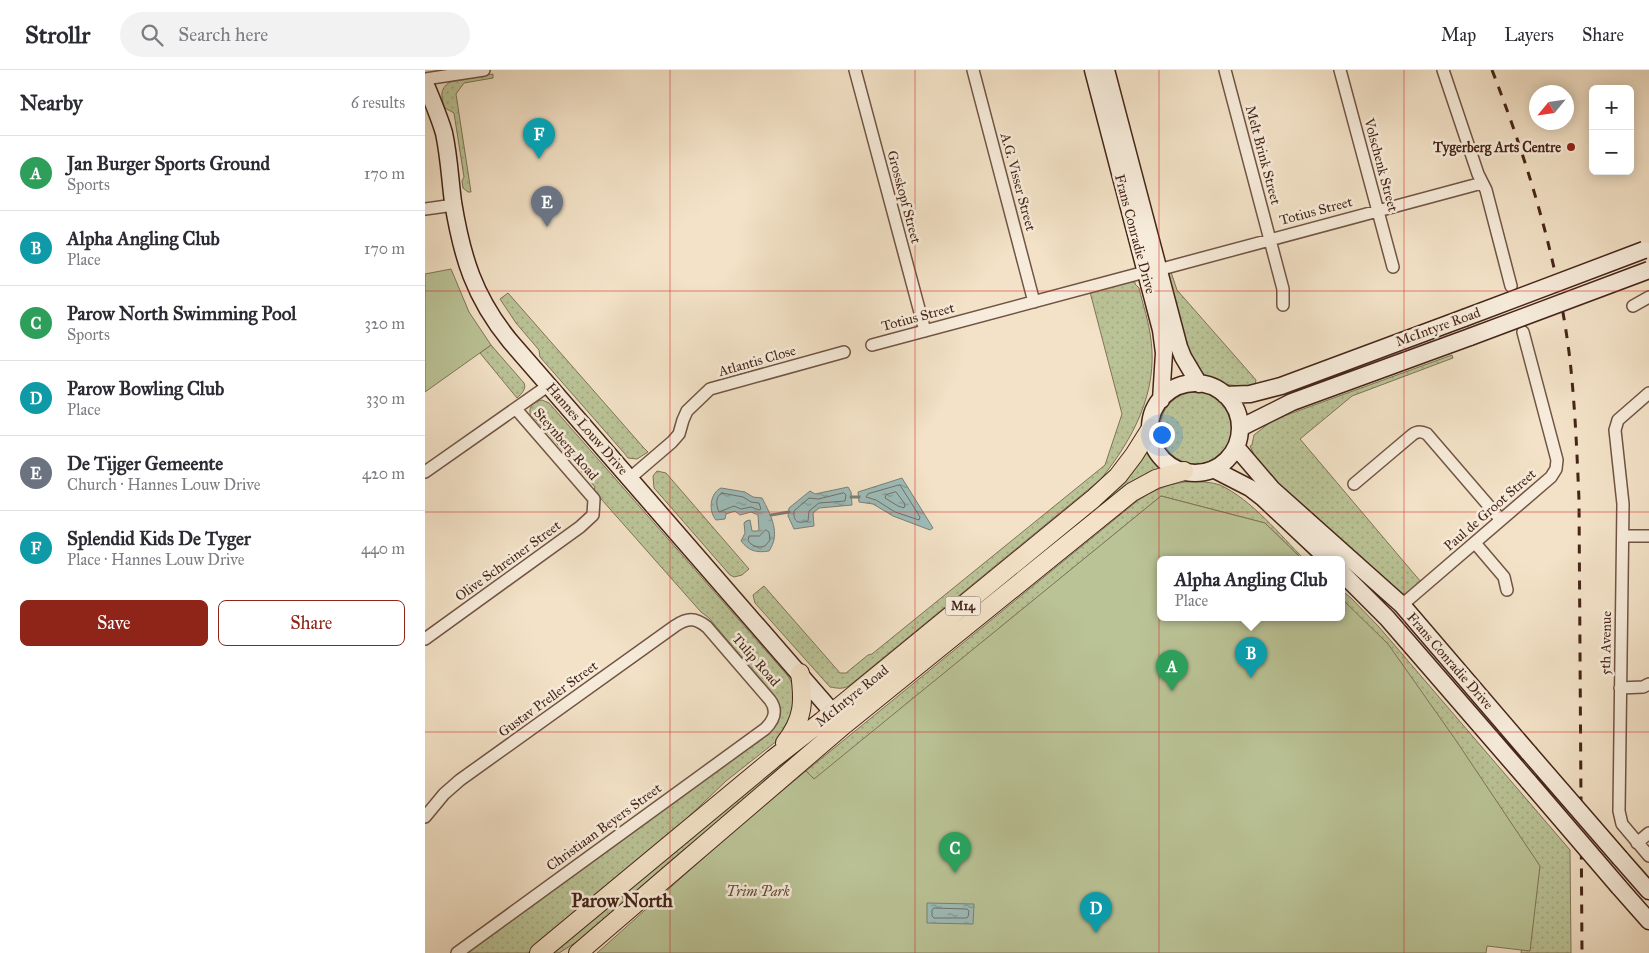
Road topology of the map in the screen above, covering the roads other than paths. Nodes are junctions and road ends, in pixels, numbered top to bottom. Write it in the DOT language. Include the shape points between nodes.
graph roads {
  1 [pos="484,70"];
  2 [pos="855,70"];
  3 [pos="973,70"];
  4 [pos="1093,70"];
  5 [pos="1106,70"];
  6 [pos="1225,70"];
  7 [pos="1340,70"];
  8 [pos="1443,70"];
  9 [pos="425,79"];
  10 [pos="425,83"];
  11 [pos="1482,183"];
  12 [pos="454,205"];
  13 [pos="425,209"];
  14 [pos="1378,210"];
  15 [pos="1270,239"];
  16 [pos="1647,249"];
  17 [pos="1393,267"];
  18 [pos="1649,270"];
  19 [pos="1152,271"];
  20 [pos="1511,286"];
  21 [pos="1649,297"];
  22 [pos="1034,302"];
  23 [pos="1283,306"];
  24 [pos="1633,306"];
  25 [pos="925,331"];
  26 [pos="1523,332"];
  27 [pos="872,345"];
  28 [pos="844,352"];
  29 [pos="1199,384"];
  30 [pos="549,385"];
  31 [pos="1649,392"];
  32 [pos="1225,395"];
  33 [pos="1161,400"];
  34 [pos="516,409"];
  35 [pos="1151,428"];
  36 [pos="1240,428"];
  37 [pos="1236,447"];
  38 [pos="1213,469"];
  39 [pos="1184,471"];
  40 [pos="425,472"];
  41 [pos="630,478"];
  42 [pos="1354,484"];
  43 [pos="594,499"];
  44 [pos="1501,520"];
  45 [pos="1623,536"];
  46 [pos="1649,536"];
  47 [pos="1475,543"];
  48 [pos="1325,556"];
  49 [pos="1345,576"];
  50 [pos="1507,590"];
  51 [pos="1402,605"];
  52 [pos="697,620"];
  53 [pos="425,640"];
  54 [pos="800,672"];
  55 [pos="1649,684"];
  56 [pos="1620,688"];
  57 [pos="833,712"];
  58 [pos="769,726"];
  59 [pos="844,726"];
  60 [pos="773,759"];
  61 [pos="425,817"];
  62 [pos="1649,833"];
  63 [pos="1637,843"];
  64 [pos="1649,856"];
  65 [pos="1649,891"];
  66 [pos="1649,921"];
  67 [pos="457,953"];
  68 [pos="539,953"];
  69 [pos="578,953"];
  1 -- 9 [label="street"];
  2 -- 25 [label="street, Grosskopf Street"];
  3 -- 22 [label="street, A.G. Visser Street"];
  4 -- 19 [label="main road, Frans Conradie Drive"];
  5 -- 19 [label="main road, Frans Conradie Drive"];
  6 -- 15 [label="street, Melt Brink Street"];
  7 -- 14 [label="street, Volschenk Street"];
  8 -- 11 [label="street"];
  10 -- 12 [label="main road, Hannes Louw Drive" via="444,134"];
  11 -- 14 [label="street, Totius Street"];
  11 -- 20 [label="street"];
  12 -- 13 [label="street"];
  12 -- 30 [label="main road, Hannes Louw Drive" via="465,261 483,302 503,332"];
  14 -- 15 [label="street, Totius Street"];
  14 -- 17 [label="street, Volschenk Street"];
  15 -- 19 [label="street, Totius Street"];
  15 -- 23 [label="street, Melt Brink Street" via="1283,289"];
  16 -- 32 [label="main road, McIntyre Road, bridge" via="1281,386 1256,393"];
  18 -- 36 [label="main road, McIntyre Road, bridge" via="1291,402"];
  19 -- 22 [label="street, Totius Street"];
  19 -- 29 [label="main road, Frans Conradie Drive" via="1183,357"];
  19 -- 33 [label="main road, Frans Conradie Drive" via="1163,345"];
  21 -- 24 [label="street"];
  22 -- 25 [label="street, Totius Street"];
  25 -- 27 [label="street, Totius Street"];
  26 -- 44 [label="street, Paul de Groot Street" via="1557,465 1551,477"];
  28 -- 41 [label="street, Atlantis Close" via="710,389 687,411 673,442"];
  29 -- 32 [label="main road" via="1213,387"];
  29 -- 33 [label="main road" via="1178,387"];
  30 -- 34 [label="street"];
  30 -- 41 [label="main road, Hannes Louw Drive"];
  31 -- 45 [label="street, 5th Avenue" via="1618,420 1615,430"];
  32 -- 36 [label="main road" via="1235,409"];
  33 -- 35 [label="main road, M14"];
  34 -- 40 [label="street"];
  34 -- 43 [label="street, Steynberg Road"];
  35 -- 39 [label="main road" via="1153,442 1160,455"];
  35 -- 57 [label="main road, McIntyre Road / M14" via="1117,476 1093,499"];
  36 -- 37 [label="main road"];
  37 -- 38 [label="main road" via="1225,462"];
  37 -- 51 [label="main road, Frans Conradie Drive" via="1272,489"];
  38 -- 39 [label="main road, M14" via="1199,473"];
  38 -- 48 [label="main road" via="1263,498"];
  39 -- 59 [label="main road, McIntyre Road / M14" via="1156,479 1132,492"];
  41 -- 54 [label="main road, Hannes Louw Drive"];
  42 -- 44 [label="street" via="1411,434 1423,432"];
  43 -- 53 [label="street, Olive Schreiner Street" via="593,515 580,527"];
  44 -- 47 [label="street, Paul de Groot Street"];
  45 -- 46 [label="street"];
  45 -- 56 [label="street, 5th Avenue"];
  47 -- 50 [label="street" via="1504,577"];
  47 -- 51 [label="street, Paul de Groot Street"];
  49 -- 66 [label="main road, Frans Conradie Drive, bridge" via="1387,618"];
  51 -- 65 [label="main road, Frans Conradie Drive, bridge"];
  52 -- 58 [label="street, Tulip Road" via="707,626 772,702 775,714"];
  52 -- 61 [label="street, Gustav Preller Street" via="686,620 675,626 460,780"];
  54 -- 57 [label="main road, Hannes Louw Drive"];
  54 -- 60 [label="main road" via="803,698 799,721"];
  55 -- 56 [label="street"];
  56 -- 63 [label="street, 5th Avenue" via="1619,811 1622,824"];
  57 -- 59 [label="main road, Hannes Louw Drive"];
  57 -- 60 [label="main road, McIntyre Road / M14"];
  58 -- 67 [label="street, Christiaan Beyers Street"];
  59 -- 69 [label="main road, McIntyre Road / M14"];
  60 -- 68 [label="main road, McIntyre Road / M14"];
  62 -- 63 [label="street"];
  63 -- 64 [label="street, 5th Avenue"];
}
